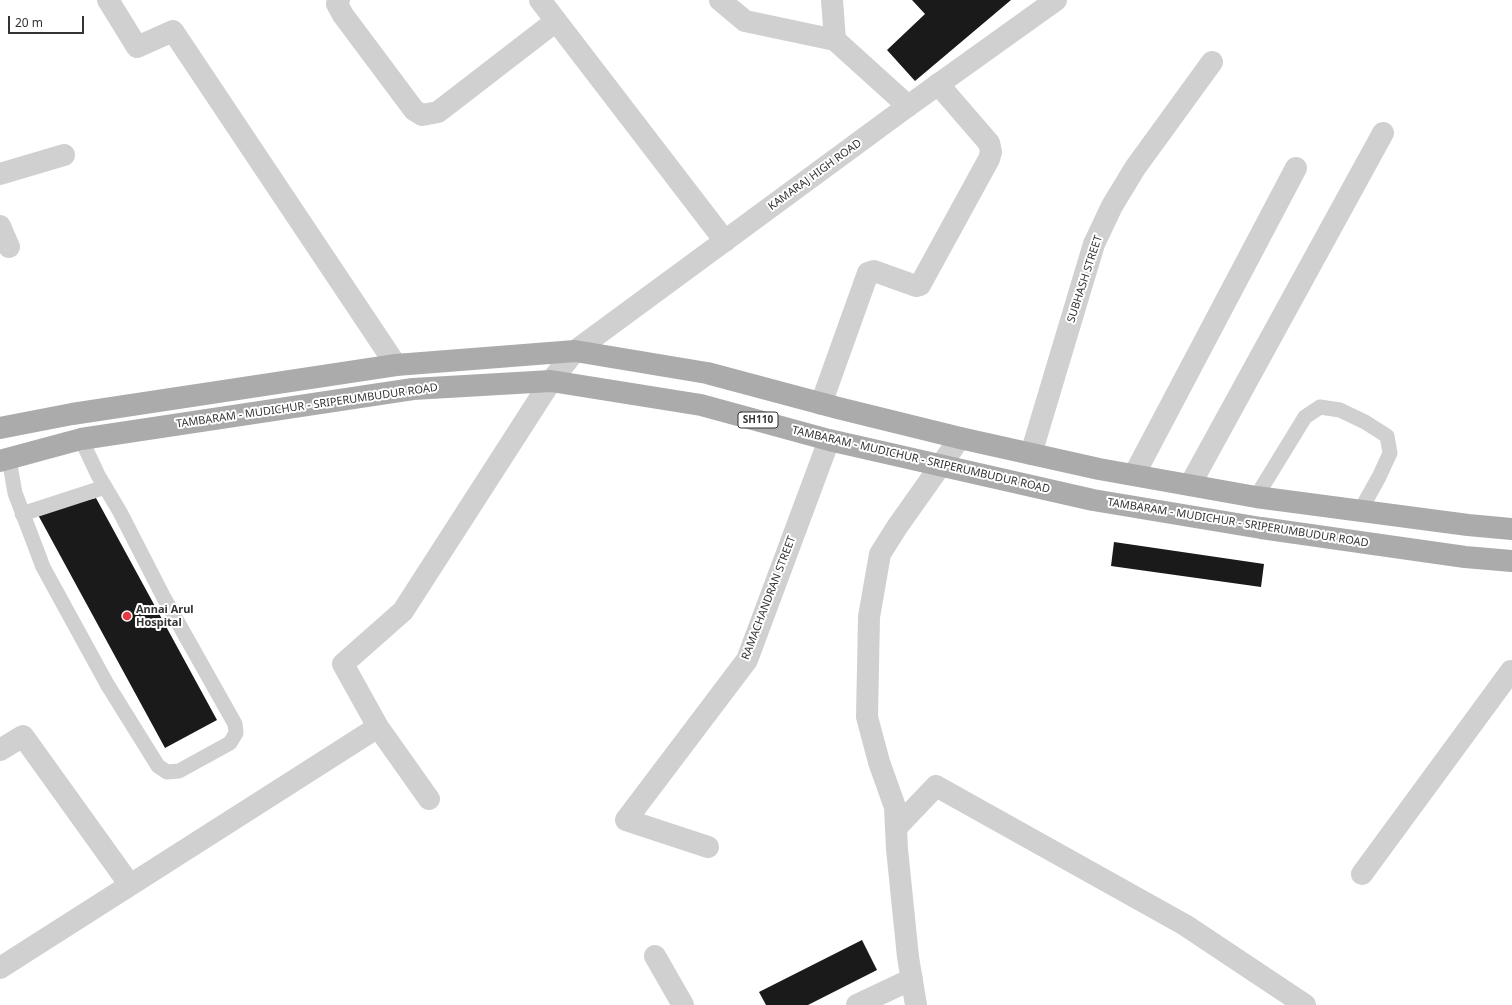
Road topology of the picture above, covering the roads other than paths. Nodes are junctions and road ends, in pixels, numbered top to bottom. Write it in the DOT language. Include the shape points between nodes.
graph roads {
  1 [pos="108,0"];
  2 [pos="338,0"];
  3 [pos="540,0"];
  4 [pos="720,0"];
  5 [pos="832,0"];
  6 [pos="1056,0"];
  7 [pos="556,21"];
  8 [pos="835,40"];
  9 [pos="1212,62"];
  10 [pos="938,84"];
  11 [pos="908,106"];
  12 [pos="1383,133"];
  13 [pos="64,155"];
  14 [pos="1296,168"];
  15 [pos="0,174"];
  16 [pos="0,226"];
  17 [pos="725,241"];
  18 [pos="9,247"];
  19 [pos="575,351"];
  20 [pos="396,365"];
  21 [pos="551,381"];
  22 [pos="821,404"];
  23 [pos="0,428"];
  24 [pos="960,438"];
  25 [pos="81,439"];
  26 [pos="829,440"];
  27 [pos="1031,454"];
  28 [pos="4,460"];
  29 [pos="941,466"];
  30 [pos="1134,475"];
  31 [pos="1190,485"];
  32 [pos="105,487"];
  33 [pos="1256,497"];
  34 [pos="1360,511"];
  35 [pos="22,514"];
  36 [pos="1512,529"];
  37 [pos="1512,561"];
  38 [pos="1512,671"];
  39 [pos="378,727"];
  40 [pos="0,750"];
  41 [pos="429,799"];
  42 [pos="896,828"];
  43 [pos="708,847"];
  44 [pos="1362,874"];
  45 [pos="130,885"];
  46 [pos="655,956"];
  47 [pos="0,968"];
  48 [pos="912,978"];
  49 [pos="683,1005"];
  50 [pos="857,1005"];
  51 [pos="916,1005"];
  52 [pos="1305,1005"];
  1 -- 20 [label="street" via="137,47 173,31"];
  2 -- 7 [label="street" via="337,4 343,15 414,110 422,114 438,112"];
  3 -- 7 [label="street"];
  4 -- 8 [label="street" via="745,21"];
  5 -- 8 [label="street"];
  6 -- 10 [label="street, KAMARAJ HIGH ROAD"];
  7 -- 17 [label="street"];
  8 -- 11 [label="street"];
  9 -- 27 [label="street, SUBHASH STREET" via="1135,168 1112,206 1094,244"];
  10 -- 11 [label="street, KAMARAJ HIGH ROAD"];
  10 -- 22 [label="street" via="989,143 989,159 920,285 916,286 874,271 868,274"];
  11 -- 17 [label="street, KAMARAJ HIGH ROAD"];
  12 -- 31 [label="street"];
  13 -- 15 [label="street"];
  14 -- 30 [label="street"];
  16 -- 18 [label="street"];
  17 -- 19 [label="street, KAMARAJ HIGH ROAD"];
  19 -- 20 [label="main road"];
  19 -- 21 [label="street, KAMARAJ HIGH ROAD"];
  19 -- 22 [label="main road" via="707,373"];
  20 -- 23 [label="main road" via="72,414"];
  21 -- 25 [label="main road, TAMBARAM - MUDICHUR - SRIPERUMBUDUR ROAD / SH110" via="413,389"];
  21 -- 26 [label="main road, TAMBARAM - MUDICHUR - SRIPERUMBUDUR ROAD / SH110" via="701,404"];
  21 -- 39 [label="street, KAMARAJ HIGH ROAD" via="403,611 342,664"];
  22 -- 24 [label="main road"];
  24 -- 27 [label="main road"];
  24 -- 29 [label="street"];
  25 -- 28 [label="main road, TAMBARAM - MUDICHUR - SRIPERUMBUDUR ROAD / SH110"];
  25 -- 32 [label="lane"];
  26 -- 29 [label="main road, TAMBARAM - MUDICHUR - SRIPERUMBUDUR ROAD / SH110"];
  26 -- 43 [label="street, RAMACHANDRAN STREET" via="746,660 626,820"];
  27 -- 30 [label="main road"];
  28 -- 35 [label="lane"];
  29 -- 37 [label="main road, TAMBARAM - MUDICHUR - SRIPERUMBUDUR ROAD / SH110" via="1134,508 1457,556"];
  29 -- 42 [label="street" via="880,554 869,616 867,717 895,807"];
  30 -- 31 [label="main road"];
  31 -- 33 [label="main road"];
  32 -- 35 [label="lane"];
  32 -- 35 [label="lane" via="235,724 236,733 230,743 179,771 168,772 158,766 107,684 43,567"];
  33 -- 34 [label="main road"];
  33 -- 34 [label="lane" via="1305,417 1320,407 1340,410 1387,436 1390,453"];
  34 -- 36 [label="main road"];
  38 -- 44 [label="street"];
  39 -- 41 [label="street"];
  39 -- 45 [label="street"];
  40 -- 45 [label="street" via="22,736"];
  42 -- 48 [label="street"];
  42 -- 52 [label="street" via="936,786 1185,925"];
  45 -- 47 [label="street"];
  46 -- 49 [label="street"];
  48 -- 50 [label="street"];
  48 -- 51 [label="street"];
}
